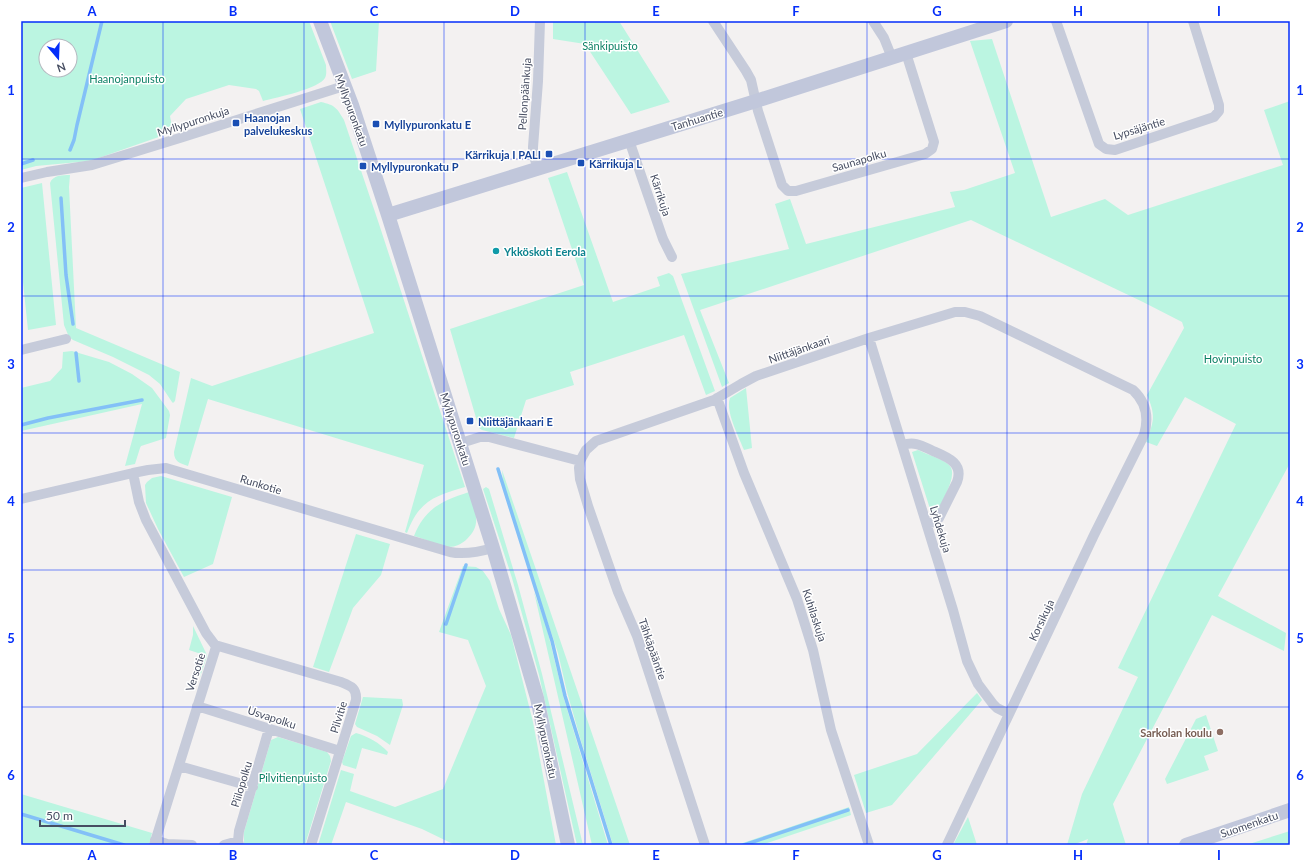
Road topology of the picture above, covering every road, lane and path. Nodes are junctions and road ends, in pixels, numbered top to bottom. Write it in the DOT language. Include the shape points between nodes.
graph roads {
  1 [pos="320,21"];
  2 [pos="540,21"];
  3 [pos="713,21"];
  4 [pos="873,21"];
  5 [pos="1056,21"];
  6 [pos="1192,21"];
  7 [pos="999,22"];
  8 [pos="906,53"];
  9 [pos="892,58"];
  10 [pos="344,86"];
  11 [pos="756,101"];
  12 [pos="629,140"];
  13 [pos="538,168"];
  14 [pos="21,178"];
  15 [pos="388,215"];
  16 [pos="672,257"];
  17 [pos="869,338"];
  18 [pos="66,339"];
  19 [pos="21,350"];
  20 [pos="717,398"];
  21 [pos="1144,403"];
  22 [pos="461,443"];
  23 [pos="903,445"];
  24 [pos="580,462"];
  25 [pos="133,473"];
  26 [pos="21,499"];
  27 [pos="927,524"];
  28 [pos="493,548"];
  29 [pos="215,645"];
  30 [pos="197,706"];
  31 [pos="1009,714"];
  32 [pos="269,729"];
  33 [pos="340,751"];
  34 [pos="179,766"];
  35 [pos="253,787"];
  36 [pos="1290,810"];
  37 [pos="155,843"];
  38 [pos="238,843"];
  39 [pos="192,845"];
  40 [pos="224,845"];
  41 [pos="311,845"];
  42 [pos="568,845"];
  43 [pos="705,845"];
  44 [pos="868,845"];
  45 [pos="946,845"];
  46 [pos="1186,845"];
  1 -- 10 [label="street, Myllypuronkatu"];
  2 -- 13 [label="street, Pellonpäänkuja" via="533,147"];
  3 -- 11 [label="street" via="751,80"];
  4 -- 9 [label="street" via="884,38"];
  5 -- 6 [label="street, Lypsäjäntie" via="1099,144 1106,149 1115,150 1214,117 1219,111"];
  7 -- 8 [label="street, Tanhuantie"];
  8 -- 9 [label="street, Tanhuantie"];
  8 -- 11 [label="street, Saunapolku" via="934,142 932,149 925,154 796,191 788,191 782,185"];
  9 -- 11 [label="street, Tanhuantie"];
  10 -- 14 [label="street, Myllypuronkuja" via="92,165"];
  10 -- 15 [label="street, Myllypuronkatu"];
  11 -- 12 [label="street, Tanhuantie"];
  12 -- 13 [label="street, Tanhuantie"];
  12 -- 16 [label="street, Kärrikuja" via="663,239"];
  13 -- 15 [label="street, Tanhuantie"];
  15 -- 22 [label="street, Myllypuronkatu"];
  17 -- 20 [label="street, Niittäjänkaari" via="756,376"];
  17 -- 21 [label="street, Niittäjänkaari" via="950,312 973,314 1127,386 1138,394"];
  17 -- 23 [label="street, Lyhdekuja"];
  18 -- 19 [label="street"];
  20 -- 24 [label="street, Niittäjänkaari" via="602,438 588,447"];
  20 -- 44 [label="street, Kuhilaskuja" via="744,473 798,599 813,650 831,730"];
  21 -- 31 [label="street, Korsikuja" via="1147,412 1144,435"];
  22 -- 24 [label="street" via="489,437"];
  22 -- 28 [label="street, Myllypuronkatu"];
  23 -- 27 [label="street, Lyhdekuja"];
  23 -- 27 [label="street" via="913,443 947,458 959,472 957,482 939,518"];
  24 -- 43 [label="street, Tähkäpääntie" via="580,479 588,506 618,592 637,636"];
  25 -- 26 [label="street, Runkotie"];
  25 -- 28 [label="street, Runkotie" via="166,468 459,554"];
  25 -- 29 [label="street, Versotie" via="146,520 206,634"];
  27 -- 31 [label="street, Lyhdekuja" via="973,676 992,704"];
  28 -- 42 [label="street, Myllypuronkatu" via="537,698"];
  29 -- 30 [label="street, Versotie"];
  29 -- 33 [label="street, Pilvitie" via="354,688 356,700"];
  30 -- 32 [label="street, Usvapolku"];
  30 -- 34 [label="street, Versotie"];
  31 -- 45 [label="street, Korsikuja"];
  32 -- 33 [label="street, Usvapolku"];
  32 -- 35 [label="street, Piilopolku"];
  33 -- 41 [label="street, Pilvitie"];
  34 -- 35 [label="street"];
  34 -- 37 [label="street, Versotie"];
  35 -- 38 [label="street, Piilopolku" via="239,831"];
  36 -- 46 [label="street, Suomenkatu"];
  37 -- 39 [label="street"];
  38 -- 40 [label="street"];
}
